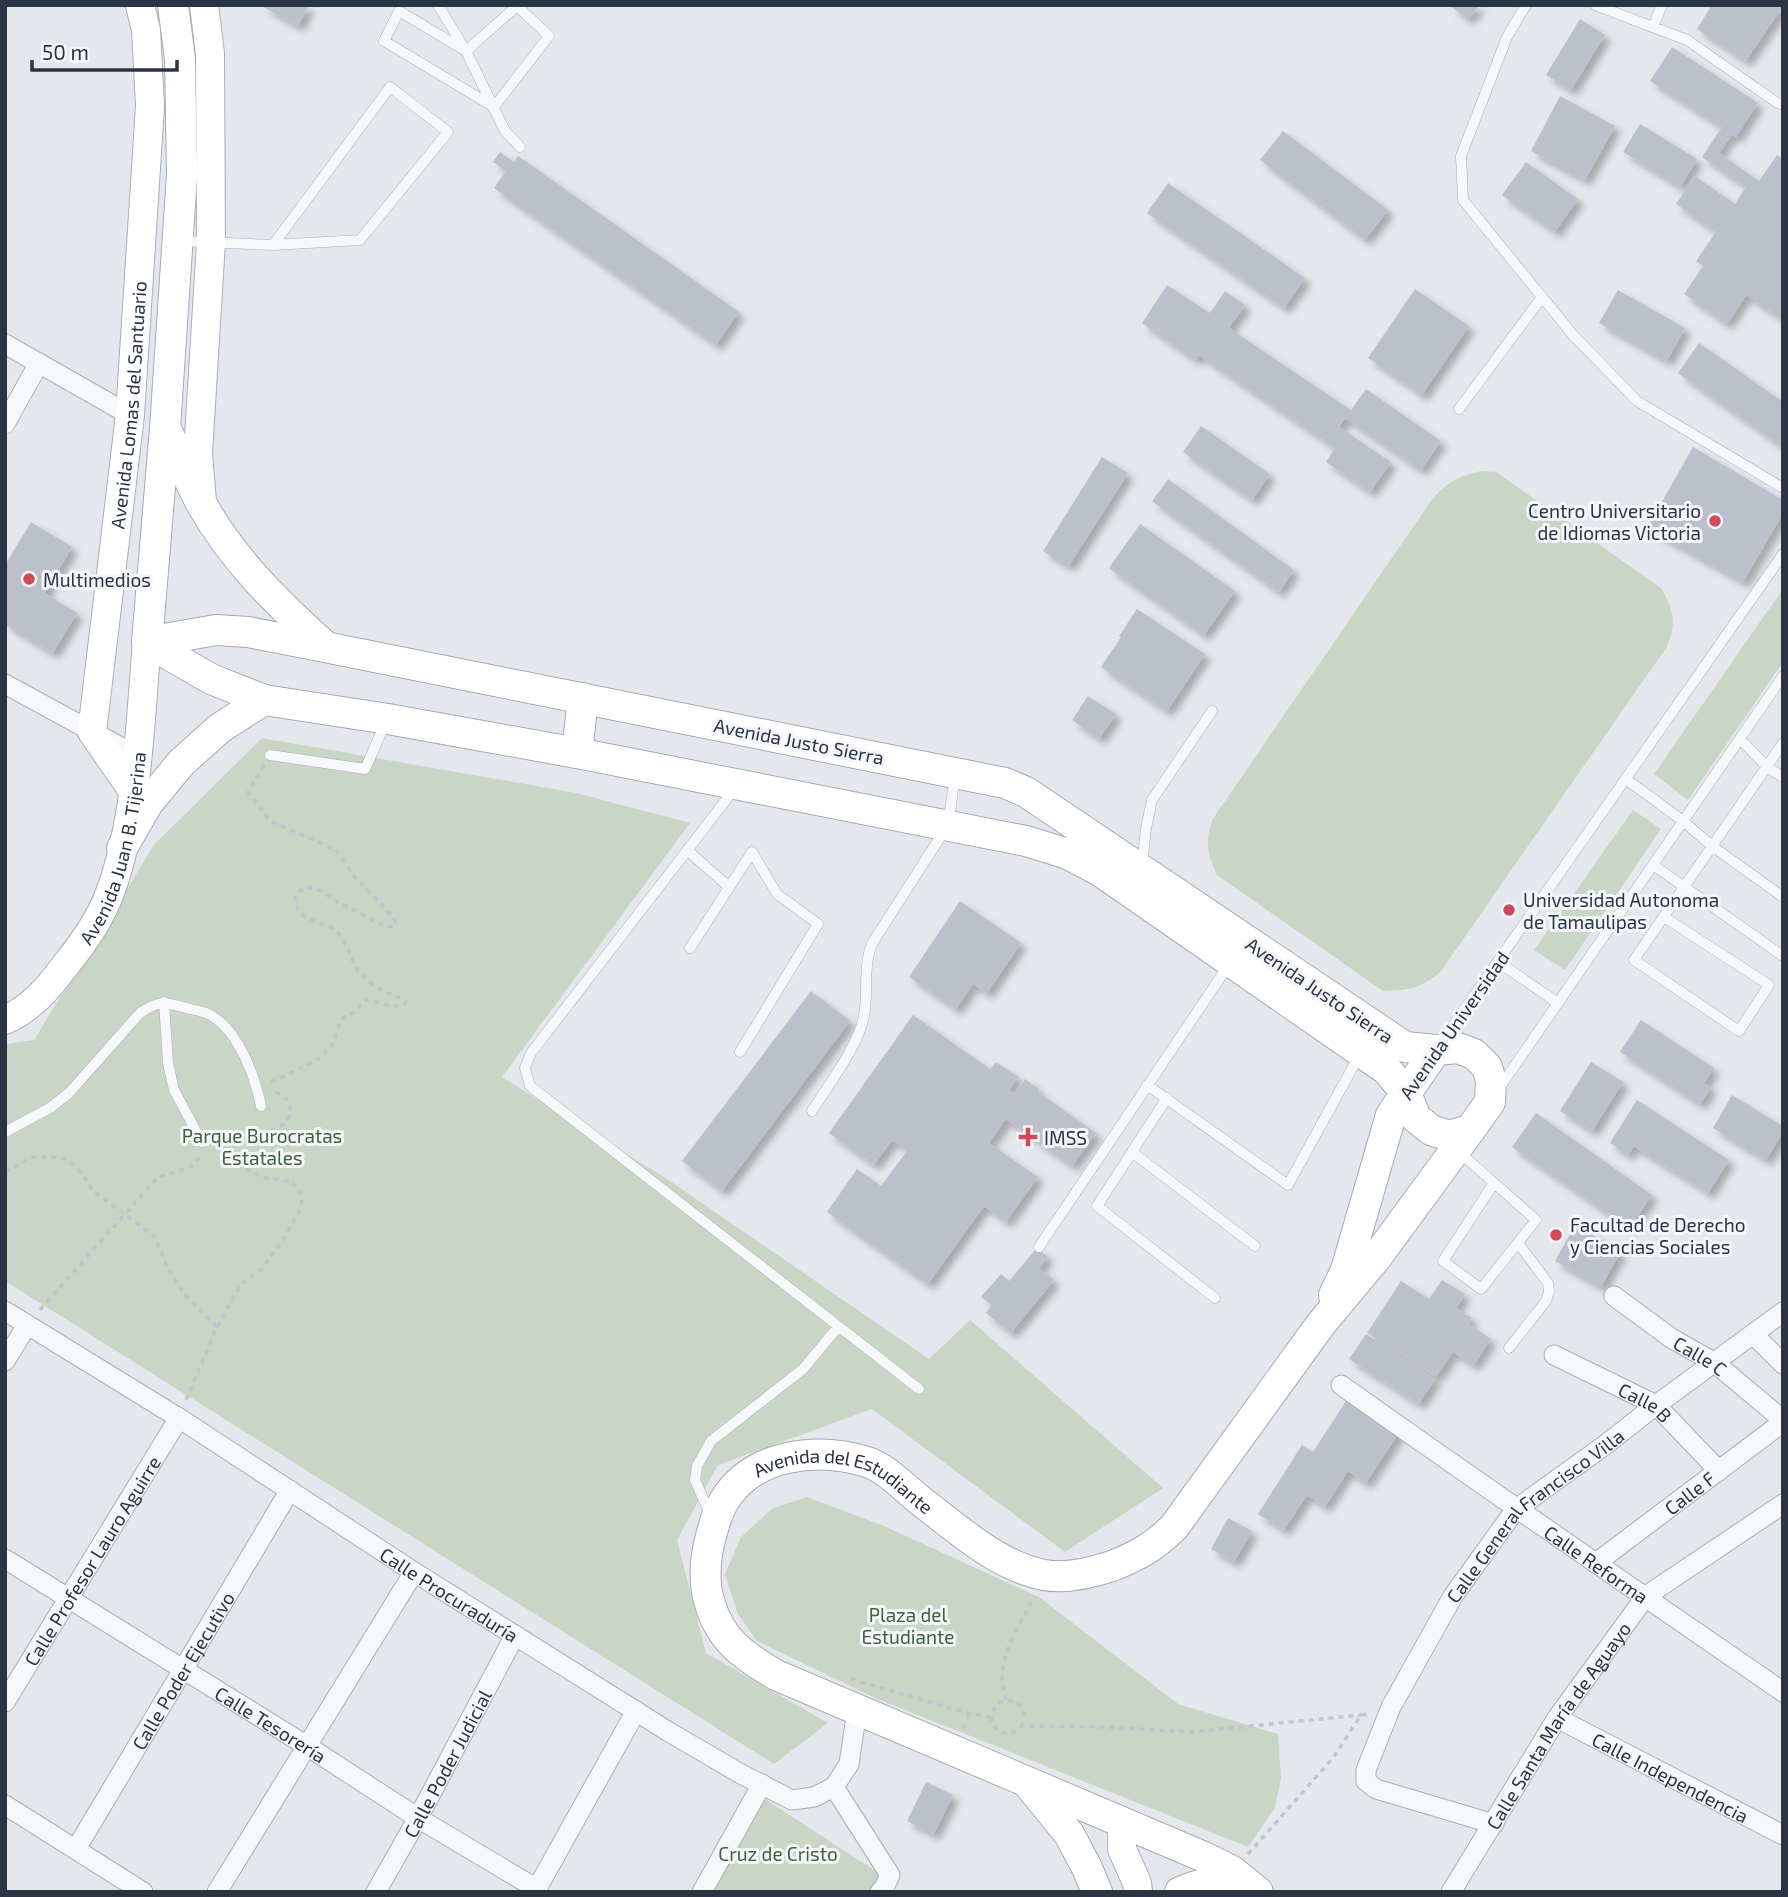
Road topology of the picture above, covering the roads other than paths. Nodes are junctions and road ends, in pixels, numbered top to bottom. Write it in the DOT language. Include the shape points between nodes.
graph roads {
  1 [pos="140,5"];
  2 [pos="173,5"];
  3 [pos="204,5"];
  4 [pos="438,5"];
  5 [pos="1526,5"];
  6 [pos="1595,5"];
  7 [pos="1662,5"];
  8 [pos="1653,27"];
  9 [pos="466,51"];
  10 [pos="150,87"];
  11 [pos="180,90"];
  12 [pos="1783,105"];
  13 [pos="494,107"];
  14 [pos="520,147"];
  15 [pos="177,241"];
  16 [pos="211,242"];
  17 [pos="273,245"];
  18 [pos="1542,297"];
  19 [pos="5,344"];
  20 [pos="169,359"];
  21 [pos="39,363"];
  22 [pos="204,364"];
  23 [pos="1459,409"];
  24 [pos="130,415"];
  25 [pos="5,424"];
  26 [pos="165,428"];
  27 [pos="1783,488"];
  28 [pos="202,504"];
  29 [pos="1783,554"];
  30 [pos="147,642"];
  31 [pos="325,647"];
  32 [pos="1783,676"];
  33 [pos="5,684"];
  34 [pos="583,698"];
  35 [pos="264,701"];
  36 [pos="1212,711"];
  37 [pos="388,719"];
  38 [pos="92,732"];
  39 [pos="1740,739"];
  40 [pos="1783,743"];
  41 [pos="577,753"];
  42 [pos="270,755"];
  43 [pos="137,756"];
  44 [pos="1767,767"];
  45 [pos="956,772"];
  46 [pos="1783,777"];
  47 [pos="1626,779"];
  48 [pos="739,784"];
  49 [pos="134,791"];
  50 [pos="1683,821"];
  51 [pos="948,825"];
  52 [pos="1712,846"];
  53 [pos="122,848"];
  54 [pos="687,850"];
  55 [pos="1653,865"];
  56 [pos="1141,870"];
  57 [pos="729,887"];
  58 [pos="1684,887"];
  59 [pos="1783,897"];
  60 [pos="1664,917"];
  61 [pos="690,948"];
  62 [pos="1783,956"];
  63 [pos="1231,962"];
  64 [pos="1498,962"];
  65 [pos="164,1002"];
  66 [pos="1558,1003"];
  67 [pos="5,1020"];
  68 [pos="1436,1050"];
  69 [pos="740,1052"];
  70 [pos="1361,1052"];
  71 [pos="1147,1085"];
  72 [pos="1406,1093"];
  73 [pos="1167,1098"];
  74 [pos="1490,1102"];
  75 [pos="261,1106"];
  76 [pos="812,1111"];
  77 [pos="5,1132"];
  78 [pos="1462,1139"];
  79 [pos="202,1142"];
  80 [pos="1132,1152"];
  81 [pos="1494,1183"];
  82 [pos="1518,1243"];
  83 [pos="1255,1246"];
  84 [pos="1039,1247"];
  85 [pos="1614,1296"];
  86 [pos="1215,1298"];
  87 [pos="5,1311"];
  88 [pos="1783,1312"];
  89 [pos="1321,1324"];
  90 [pos="27,1325"];
  91 [pos="838,1327"];
  92 [pos="1753,1334"];
  93 [pos="1509,1348"];
  94 [pos="1554,1356"];
  95 [pos="5,1361"];
  96 [pos="1714,1363"];
  97 [pos="1783,1364"];
  98 [pos="1341,1385"];
  99 [pos="919,1389"];
  100 [pos="1656,1405"];
  101 [pos="179,1418"];
  102 [pos="1783,1421"];
  103 [pos="1719,1471"];
  104 [pos="290,1490"];
  105 [pos="1783,1504"];
  106 [pos="1516,1509"];
  107 [pos="714,1524"];
  108 [pos="5,1559"];
  109 [pos="1596,1563"];
  110 [pos="414,1572"];
  111 [pos="1646,1596"];
  112 [pos="69,1597"];
  113 [pos="515,1635"];
  114 [pos="183,1669"];
  115 [pos="1780,1686"];
  116 [pos="5,1702"];
  117 [pos="857,1710"];
  118 [pos="636,1711"];
  119 [pos="1557,1718"];
  120 [pos="307,1746"];
  121 [pos="1027,1782"];
  122 [pos="762,1784"];
  123 [pos="834,1787"];
  124 [pos="5,1805"];
  125 [pos="418,1818"];
  126 [pos="1494,1824"];
  127 [pos="1783,1835"];
  128 [pos="1122,1836"];
  129 [pos="76,1849"];
  130 [pos="1247,1883"];
  131 [pos="536,1890"];
  132 [pos="143,1892"];
  133 [pos="217,1892"];
  134 [pos="376,1892"];
  135 [pos="702,1892"];
  136 [pos="880,1892"];
  137 [pos="1098,1892"];
  138 [pos="1138,1892"];
  139 [pos="1180,1892"];
  140 [pos="1451,1892"];
  1 -- 10 [label="street, Avenida Lomas del Santuario"];
  2 -- 11 [label="main road, Avenida Lomas del Santuario"];
  3 -- 16 [label="street" via="210,54"];
  4 -- 9 [label="lane"];
  5 -- 18 [label="lane" via="1507,37 1461,156 1463,200"];
  6 -- 8 [label="lane"];
  7 -- 8 [label="lane"];
  8 -- 12 [label="lane" via="1686,40"];
  9 -- 13 [label="lane"];
  9 -- 13 [label="lane" via="517,6 549,36"];
  9 -- 13 [label="lane" via="399,11 384,41"];
  10 -- 11 [label="street"];
  10 -- 24 [label="street, Avenida Lomas del Santuario"];
  11 -- 15 [label="main road, Avenida Lomas del Santuario" via="182,175"];
  13 -- 14 [label="lane" via="505,131"];
  15 -- 16 [label="lane"];
  15 -- 20 [label="main road, Avenida Lomas del Santuario"];
  16 -- 17 [label="lane"];
  16 -- 22 [label="street"];
  17 -- 17 [label="lane" via="390,87 448,132 360,240"];
  18 -- 23 [label="lane"];
  18 -- 27 [label="lane" via="1637,401"];
  19 -- 21 [label="street"];
  20 -- 22 [label="street"];
  20 -- 26 [label="main road, Avenida Lomas del Santuario"];
  21 -- 24 [label="street"];
  21 -- 25 [label="street"];
  22 -- 28 [label="street" via="198,453"];
  24 -- 38 [label="street, Avenida Lomas del Santuario"];
  26 -- 28 [label="main road"];
  26 -- 30 [label="main road, Avenida Lomas del Santuario"];
  28 -- 31 [label="main road" via="237,556 278,604"];
  29 -- 47 [label="lane, Avenida Universidad"];
  30 -- 31 [label="main road, Avenida Justo Sierra" via="216,630"];
  30 -- 35 [label="main road, Avenida Justo Sierra"];
  30 -- 43 [label="street, Avenida Juan B. Tijerina"];
  31 -- 34 [label="main road, Avenida Justo Sierra"];
  32 -- 39 [label="lane"];
  33 -- 38 [label="street"];
  34 -- 41 [label="main road"];
  34 -- 45 [label="main road, Avenida Justo Sierra"];
  35 -- 37 [label="main road, Avenida Justo Sierra"];
  35 -- 53 [label="main road" via="220,728 181,763 148,803"];
  36 -- 56 [label="lane" via="1152,800"];
  37 -- 41 [label="main road, Avenida Justo Sierra"];
  37 -- 42 [label="lane" via="365,769"];
  38 -- 43 [label="street"];
  38 -- 49 [label="street"];
  39 -- 44 [label="lane"];
  39 -- 50 [label="lane"];
  40 -- 44 [label="lane"];
  41 -- 48 [label="main road, Avenida Justo Sierra"];
  43 -- 49 [label="street, Avenida Juan B. Tijerina"];
  44 -- 46 [label="lane"];
  44 -- 52 [label="lane"];
  45 -- 51 [label="lane"];
  45 -- 56 [label="main road, Avenida Justo Sierra" via="1026,792"];
  47 -- 50 [label="lane"];
  47 -- 64 [label="lane, Avenida Universidad"];
  48 -- 51 [label="main road, Avenida Justo Sierra"];
  48 -- 54 [label="lane"];
  49 -- 53 [label="street, Avenida Juan B. Tijerina"];
  50 -- 52 [label="lane"];
  50 -- 55 [label="lane"];
  51 -- 63 [label="main road, Avenida Justo Sierra" via="1069,854"];
  51 -- 76 [label="lane" via="867,953 860,1034"];
  52 -- 58 [label="lane"];
  52 -- 59 [label="lane"];
  53 -- 67 [label="street, Avenida Juan B. Tijerina" via="111,891 87,939 47,989 20,1014"];
  54 -- 57 [label="lane"];
  54 -- 91 [label="lane" via="531,1053 525,1068 530,1086"];
  55 -- 58 [label="lane"];
  55 -- 66 [label="lane"];
  56 -- 68 [label="main road, Avenida Justo Sierra" via="1405,1047"];
  57 -- 61 [label="lane"];
  57 -- 69 [label="lane" via="752,852 778,894 818,923"];
  58 -- 60 [label="lane"];
  58 -- 62 [label="lane"];
  60 -- 60 [label="lane" via="1769,985 1739,1031 1634,960"];
  63 -- 70 [label="main road, Avenida Justo Sierra"];
  63 -- 71 [label="lane"];
  64 -- 66 [label="lane"];
  64 -- 68 [label="lane, Avenida Universidad"];
  65 -- 75 [label="lane" via="210,1014 228,1027 258,1089"];
  65 -- 77 [label="lane" via="140,1013 69,1093"];
  65 -- 79 [label="lane" via="174,1090"];
  66 -- 74 [label="lane"];
  68 -- 72 [label="main road, Avenida Universidad"];
  68 -- 74 [label="main road, Avenida Justo Sierra" via="1458,1048 1474,1054 1487,1067"];
  70 -- 72 [label="main road, Avenida Justo Sierra" via="1387,1070"];
  70 -- 73 [label="lane" via="1288,1185"];
  71 -- 73 [label="lane"];
  71 -- 84 [label="lane"];
  72 -- 78 [label="main road, Avenida Justo Sierra" via="1416,1118 1431,1130"];
  72 -- 89 [label="main road, Avenida Universidad" via="1391,1115 1346,1270"];
  73 -- 80 [label="lane"];
  74 -- 78 [label="main road"];
  78 -- 81 [label="lane"];
  78 -- 89 [label="main road" via="1376,1258"];
  80 -- 83 [label="lane"];
  80 -- 86 [label="lane" via="1097,1206"];
  81 -- 82 [label="lane" via="1536,1220"];
  81 -- 82 [label="lane" via="1443,1261 1481,1289"];
  82 -- 93 [label="lane" via="1548,1283 1549,1292"];
  85 -- 96 [label="street, Calle C"];
  87 -- 90 [label="street, Calle Procuraduría"];
  88 -- 92 [label="street, Calle General Francisco Villa"];
  89 -- 107 [label="main road, Avenida del Estudiante" via="1174,1527 1134,1557 1107,1567 1080,1575 1045,1576 1012,1564 971,1540 870,1463 843,1457 815,1454 765,1465 743,1479 725,1500"];
  90 -- 95 [label="street"];
  90 -- 101 [label="street, Calle Procuraduría"];
  91 -- 99 [label="lane"];
  91 -- 107 [label="lane" via="803,1368 710,1441 695,1480"];
  92 -- 96 [label="street, Calle General Francisco Villa"];
  92 -- 97 [label="street"];
  94 -- 100 [label="street, Calle B"];
  96 -- 100 [label="street, Calle General Francisco Villa"];
  96 -- 102 [label="street, Calle C"];
  98 -- 106 [label="street, Calle Reforma"];
  100 -- 103 [label="street, Calle B"];
  100 -- 106 [label="street, Calle General Francisco Villa"];
  101 -- 104 [label="street, Calle Procuraduría"];
  101 -- 112 [label="street, Calle Profesor Lauro Aguirre"];
  102 -- 103 [label="street, Calle F"];
  103 -- 109 [label="street, Calle F"];
  104 -- 110 [label="street, Calle Procuraduría"];
  104 -- 114 [label="street, Calle Poder Ejecutivo"];
  105 -- 111 [label="street, Calle Santa María de Aguayo"];
  106 -- 109 [label="street, Calle Reforma"];
  106 -- 126 [label="street, Calle General Francisco Villa" via="1453,1596 1389,1712 1366,1770 1366,1781 1376,1789"];
  107 -- 117 [label="main road, Avenida del Estudiante" via="706,1574 709,1603 723,1634 743,1655 776,1675"];
  108 -- 112 [label="street, Calle Tesorería"];
  109 -- 111 [label="street, Calle Reforma"];
  110 -- 113 [label="street, Calle Procuraduría"];
  110 -- 120 [label="street"];
  111 -- 115 [label="street, Calle Reforma"];
  111 -- 119 [label="street, Calle Santa María de Aguayo"];
  112 -- 114 [label="street, Calle Tesorería"];
  112 -- 116 [label="street, Calle Profesor Lauro Aguirre"];
  113 -- 118 [label="street, Calle Procuraduría"];
  113 -- 125 [label="street, Calle Poder Judicial"];
  114 -- 120 [label="street, Calle Tesorería"];
  114 -- 129 [label="street, Calle Poder Ejecutivo"];
  117 -- 121 [label="main road, Avenida del Estudiante"];
  117 -- 123 [label="street" via="849,1763"];
  118 -- 122 [label="street, Calle Procuraduría"];
  118 -- 131 [label="street"];
  119 -- 126 [label="street, Calle Santa María de Aguayo"];
  119 -- 127 [label="street, Calle Independencia"];
  120 -- 125 [label="street, Calle Tesorería"];
  120 -- 133 [label="street"];
  121 -- 128 [label="main road, Avenida del Estudiante"];
  121 -- 137 [label="main road" via="1069,1834"];
  122 -- 123 [label="street, Calle Procuraduría" via="792,1800 814,1797"];
  122 -- 135 [label="street"];
  123 -- 136 [label="street" via="890,1875"];
  124 -- 129 [label="street"];
  125 -- 131 [label="street, Calle Tesorería"];
  125 -- 134 [label="street, Calle Poder Judicial"];
  126 -- 140 [label="street, Calle Santa María de Aguayo"];
  128 -- 130 [label="main road, Avenida del Estudiante" via="1204,1857"];
  128 -- 137 [label="street" via="1102,1869"];
  128 -- 138 [label="street"];
  129 -- 132 [label="street"];
  130 -- 139 [label="main road" via="1200,1884"];
}
